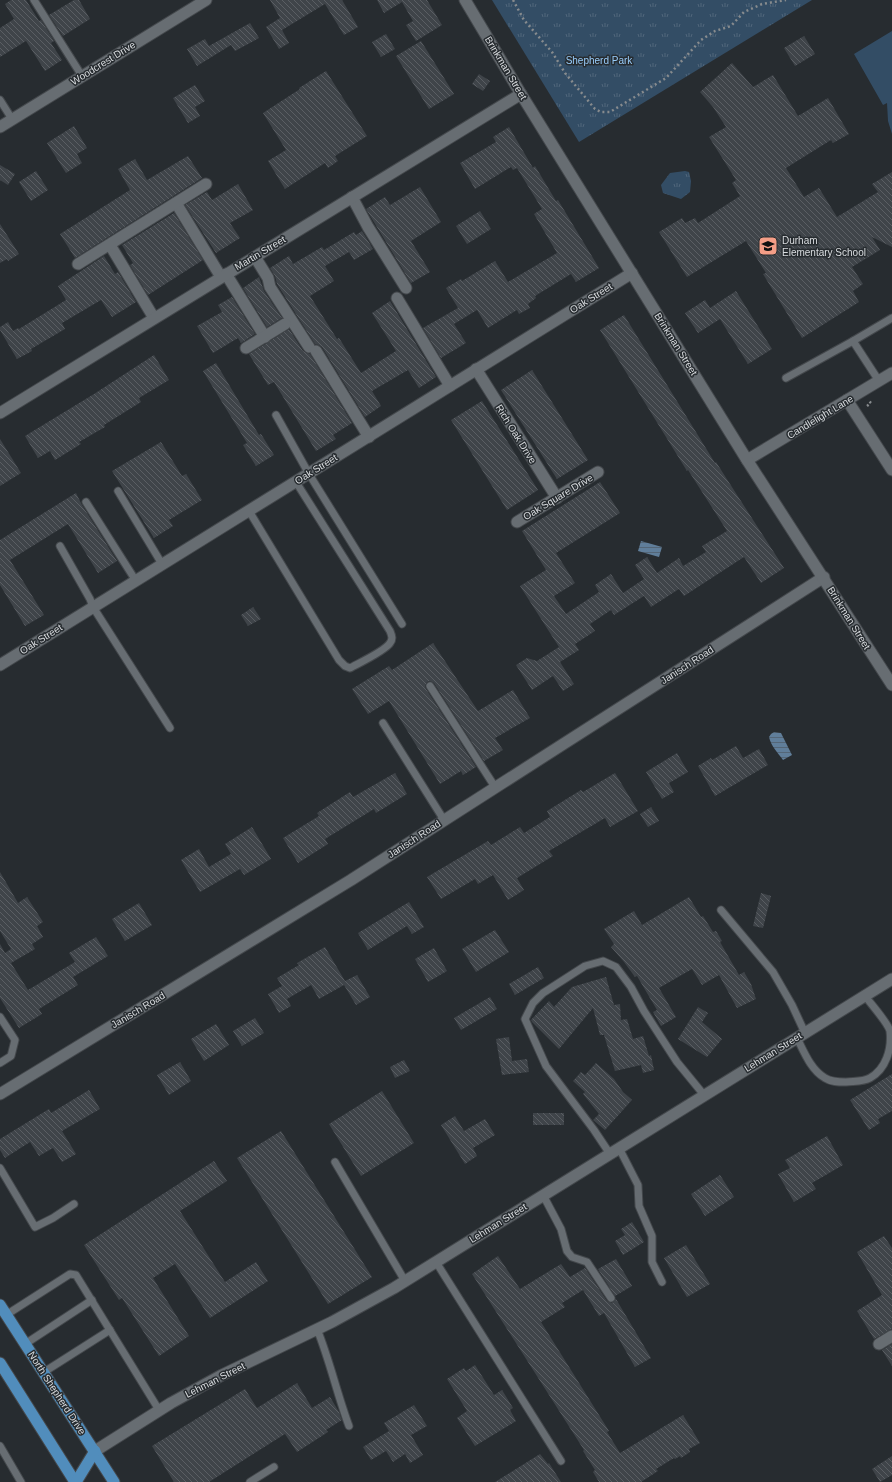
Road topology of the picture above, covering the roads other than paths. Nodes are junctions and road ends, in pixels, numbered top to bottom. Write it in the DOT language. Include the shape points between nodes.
graph roads {
  1 [pos="34,0"];
  2 [pos="206,0"];
  3 [pos="465,0"];
  4 [pos="82,76"];
  5 [pos="521,94"];
  6 [pos="0,100"];
  7 [pos="12,119"];
  8 [pos="0,126"];
  9 [pos="206,184"];
  10 [pos="352,197"];
  11 [pos="176,203"];
  12 [pos="110,244"];
  13 [pos="255,256"];
  14 [pos="78,264"];
  15 [pos="632,273"];
  16 [pos="224,276"];
  17 [pos="406,288"];
  18 [pos="397,298"];
  19 [pos="154,318"];
  20 [pos="892,318"];
  21 [pos="285,324"];
  22 [pos="265,337"];
  23 [pos="853,341"];
  24 [pos="246,348"];
  25 [pos="476,369"];
  26 [pos="892,373"];
  27 [pos="786,378"];
  28 [pos="879,381"];
  29 [pos="450,386"];
  30 [pos="847,400"];
  31 [pos="0,413"];
  32 [pos="276,415"];
  33 [pos="368,437"];
  34 [pos="747,460"];
  35 [pos="892,470"];
  36 [pos="598,472"];
  37 [pos="309,474"];
  38 [pos="296,482"];
  39 [pos="118,491"];
  40 [pos="557,498"];
  41 [pos="86,502"];
  42 [pos="249,511"];
  43 [pos="517,522"];
  44 [pos="60,546"];
  45 [pos="162,564"];
  46 [pos="824,577"];
  47 [pos="136,581"];
  48 [pos="93,607"];
  49 [pos="402,624"];
  50 [pos="0,665"];
  51 [pos="892,685"];
  52 [pos="430,686"];
  53 [pos="383,722"];
  54 [pos="170,728"];
  55 [pos="495,787"];
  56 [pos="444,820"];
  57 [pos="721,910"];
  58 [pos="892,979"];
  59 [pos="865,996"];
  60 [pos="0,1017"];
  61 [pos="801,1036"];
  62 [pos="0,1063"];
  63 [pos="0,1094"];
  64 [pos="704,1095"];
  65 [pos="615,1151"];
  66 [pos="336,1162"];
  67 [pos="0,1168"];
  68 [pos="543,1195"];
  69 [pos="74,1204"];
  70 [pos="436,1262"];
  71 [pos="405,1281"];
  72 [pos="662,1282"];
  73 [pos="610,1298"];
  74 [pos="92,1300"];
  75 [pos="0,1305"];
  76 [pos="6,1315"];
  77 [pos="317,1329"];
  78 [pos="110,1330"];
  79 [pos="892,1336"];
  80 [pos="25,1344"];
  81 [pos="879,1344"];
  82 [pos="0,1363"];
  83 [pos="44,1372"];
  84 [pos="159,1410"];
  85 [pos="349,1426"];
  86 [pos="0,1446"];
  87 [pos="94,1451"];
  88 [pos="561,1461"];
  89 [pos="274,1467"];
  90 [pos="21,1482"];
  91 [pos="75,1482"];
  92 [pos="114,1482"];
  93 [pos="250,1482"];
  1 -- 4 [label="lane"];
  2 -- 4 [label="street, Woodcrest Drive"];
  3 -- 5 [label="street, Brinkman Street"];
  4 -- 7 [label="street, Woodcrest Drive"];
  5 -- 10 [label="street, Martin Street"];
  5 -- 15 [label="street, Brinkman Street"];
  6 -- 7 [label="lane"];
  7 -- 8 [label="street, Woodcrest Drive"];
  9 -- 11 [label="street"];
  10 -- 13 [label="street, Martin Street"];
  10 -- 17 [label="street" via="368,228"];
  11 -- 12 [label="street"];
  11 -- 16 [label="street"];
  12 -- 14 [label="street"];
  12 -- 19 [label="street"];
  13 -- 16 [label="street, Martin Street"];
  13 -- 33 [label="street" via="268,278 270,287"];
  15 -- 25 [label="street, Oak Street"];
  15 -- 34 [label="street, Brinkman Street"];
  16 -- 19 [label="street, Martin Street"];
  16 -- 22 [label="street"];
  18 -- 29 [label="street"];
  19 -- 31 [label="street, Martin Street"];
  20 -- 23 [label="lane"];
  21 -- 22 [label="street"];
  22 -- 24 [label="street"];
  23 -- 27 [label="lane"];
  23 -- 28 [label="lane"];
  25 -- 29 [label="street, Oak Street"];
  25 -- 40 [label="street, Rich Oak Drive"];
  26 -- 28 [label="street, Candlelight Lane"];
  28 -- 30 [label="street, Candlelight Lane"];
  29 -- 33 [label="street, Oak Street"];
  30 -- 34 [label="street, Candlelight Lane"];
  30 -- 35 [label="street"];
  32 -- 37 [label="lane"];
  33 -- 37 [label="street, Oak Street"];
  34 -- 46 [label="street, Brinkman Street"];
  36 -- 40 [label="street, Oak Square Drive"];
  37 -- 38 [label="street, Oak Street"];
  37 -- 49 [label="lane"];
  38 -- 42 [label="street, Oak Street"];
  38 -- 42 [label="lane" via="390,631 392,638 389,644 375,654 350,668 339,660"];
  39 -- 45 [label="lane"];
  40 -- 43 [label="street, Oak Square Drive"];
  41 -- 47 [label="lane"];
  42 -- 45 [label="street, Oak Street"];
  44 -- 48 [label="lane"];
  45 -- 47 [label="street, Oak Street"];
  46 -- 51 [label="street, Brinkman Street"];
  46 -- 55 [label="street, Janisch Road"];
  47 -- 48 [label="street, Oak Street"];
  48 -- 50 [label="street, Oak Street"];
  48 -- 54 [label="lane"];
  52 -- 55 [label="lane"];
  53 -- 56 [label="lane"];
  55 -- 56 [label="street, Janisch Road"];
  56 -- 63 [label="street, Janisch Road" via="351,880"];
  57 -- 61 [label="lane" via="773,972 792,1005"];
  58 -- 59 [label="street, Lehman Street"];
  59 -- 61 [label="street, Lehman Street"];
  59 -- 61 [label="lane" via="890,1029 891,1037 888,1060 869,1078 836,1082 826,1079 817,1072"];
  60 -- 62 [label="lane" via="15,1040 11,1056"];
  61 -- 64 [label="street, Lehman Street"];
  64 -- 65 [label="street, Lehman Street"];
  64 -- 65 [label="lane" via="677,1062 616,967 603,961 585,966 569,976 543,993 525,1019 546,1066 594,1130"];
  65 -- 68 [label="street, Lehman Street"];
  65 -- 72 [label="lane" via="638,1185 639,1206 652,1236 652,1262"];
  66 -- 71 [label="lane"];
  67 -- 69 [label="lane" via="36,1227"];
  68 -- 70 [label="street, Lehman Street"];
  68 -- 73 [label="lane" via="561,1229 567,1251 572,1257 587,1262"];
  70 -- 71 [label="street, Lehman Street"];
  70 -- 88 [label="lane"];
  71 -- 77 [label="street, Lehman Street"];
  74 -- 76 [label="lane" via="76,1274 70,1274"];
  74 -- 78 [label="lane"];
  74 -- 80 [label="lane"];
  75 -- 76 [label="main road, North Shepherd Drive"];
  76 -- 80 [label="main road, North Shepherd Drive"];
  77 -- 84 [label="street, Lehman Street" via="222,1375"];
  77 -- 85 [label="lane" via="327,1352"];
  78 -- 83 [label="lane"];
  78 -- 84 [label="lane"];
  79 -- 81 [label="street"];
  80 -- 83 [label="main road, North Shepherd Drive"];
  82 -- 91 [label="main road"];
  83 -- 87 [label="main road, North Shepherd Drive"];
  84 -- 87 [label="street, Lehman Street"];
  86 -- 90 [label="lane"];
  87 -- 91 [label="main road"];
  87 -- 92 [label="main road, North Shepherd Drive"];
  89 -- 93 [label="lane"];
}
